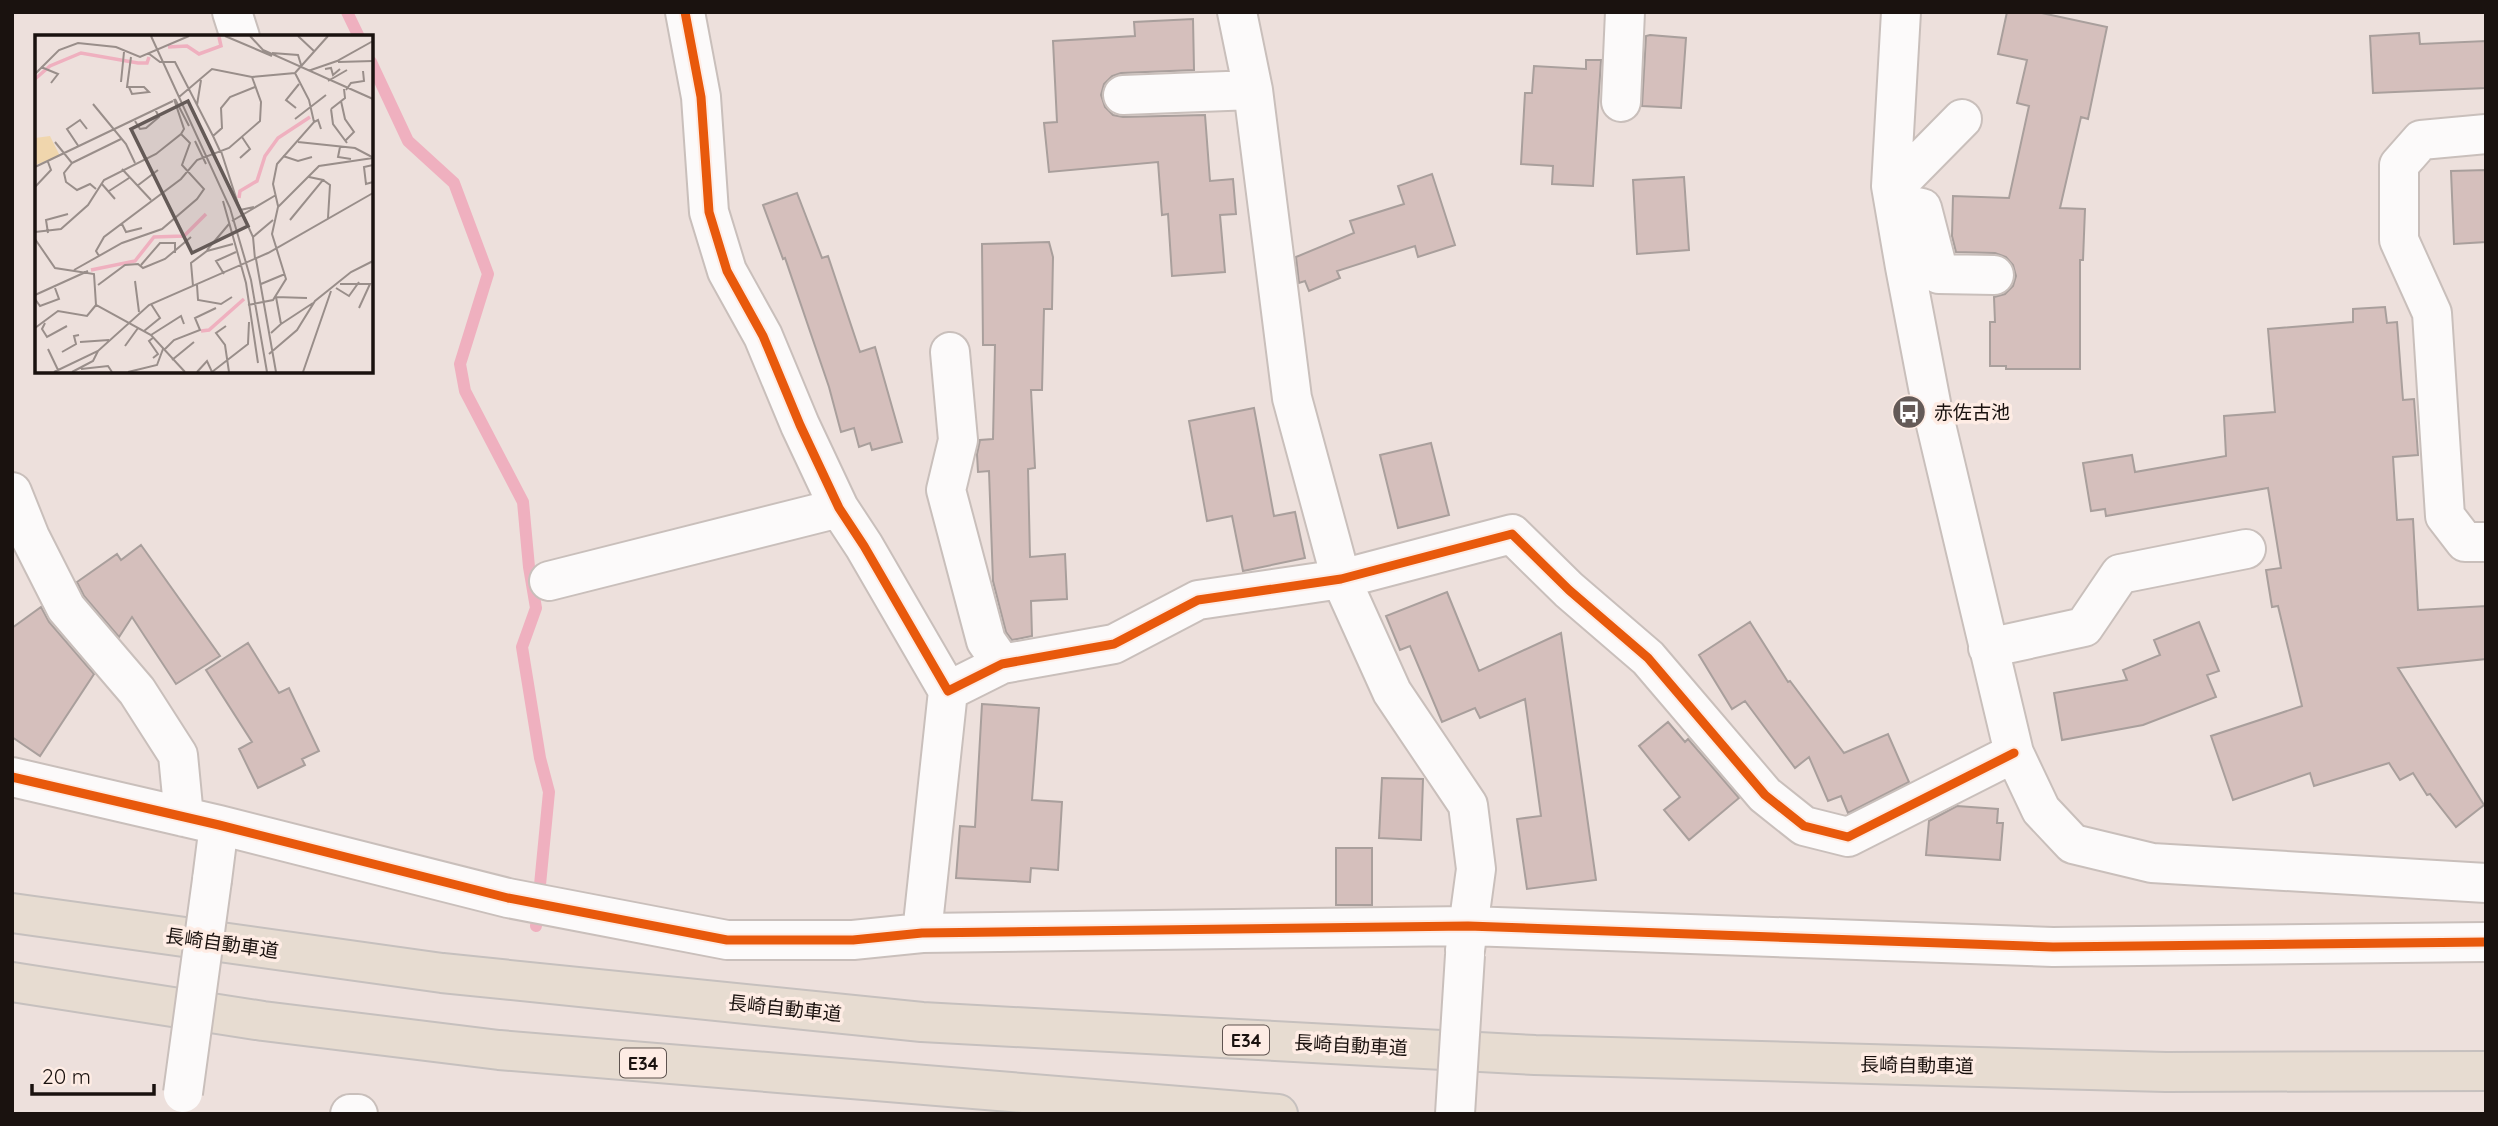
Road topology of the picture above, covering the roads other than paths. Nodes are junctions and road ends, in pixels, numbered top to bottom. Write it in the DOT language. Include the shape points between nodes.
graph roads {
  1 [pos="232,12"];
  2 [pos="685,12"];
  3 [pos="1237,12"];
  4 [pos="1625,12"];
  5 [pos="1901,12"];
  6 [pos="239,35"];
  7 [pos="1253,90"];
  8 [pos="1124,95"];
  9 [pos="1621,102"];
  10 [pos="1962,119"];
  11 [pos="2486,134"];
  12 [pos="1893,196"];
  13 [pos="1994,275"];
  14 [pos="950,352"];
  15 [pos="12,492"];
  16 [pos="839,508"];
  17 [pos="2486,542"];
  18 [pos="2246,549"];
  19 [pos="1340,579"];
  20 [pos="549,581"];
  21 [pos="1988,648"];
  22 [pos="1002,664"];
  23 [pos="948,691"];
  24 [pos="2014,752"];
  25 [pos="12,777"];
  26 [pos="202,821"];
  27 [pos="2486,883"];
  28 [pos="12,913"];
  29 [pos="922,933"];
  30 [pos="1466,941"];
  31 [pos="2486,942"];
  32 [pos="12,982"];
  33 [pos="2486,1071"];
  34 [pos="185,1103"];
  35 [pos="350,1114"];
  36 [pos="358,1114"];
  37 [pos="1278,1114"];
  38 [pos="1455,1114"];
  1 -- 6 [label="street"];
  2 -- 16 [label="street" via="701,97 709,212 727,271 764,336"];
  3 -- 7 [label="street"];
  4 -- 9 [label="street"];
  5 -- 12 [label="street"];
  7 -- 8 [label="street"];
  7 -- 19 [label="street" via="1292,398"];
  10 -- 12 [label="street"];
  11 -- 17 [label="street" via="2421,140 2399,165 2399,240 2432,313 2445,516 2465,542"];
  12 -- 13 [label="street" via="1922,208 1939,274"];
  12 -- 21 [label="street" via="1933,408"];
  14 -- 22 [label="street" via="958,440 946,490 986,641"];
  15 -- 26 [label="street" via="66,608 137,691 178,755"];
  16 -- 20 [label="street"];
  16 -- 23 [label="street"];
  18 -- 21 [label="street" via="2120,574 2084,627"];
  19 -- 22 [label="street" via="1198,600 1114,644"];
  19 -- 24 [label="street" via="1511,534 1648,658 1765,795 1804,826 1847,837"];
  19 -- 30 [label="street" via="1392,692 1468,805 1476,869"];
  21 -- 24 [label="street"];
  22 -- 23 [label="street"];
  23 -- 29 [label="street"];
  24 -- 27 [label="street" via="2041,810 2073,844 2152,863"];
  25 -- 26 [label="street"];
  26 -- 29 [label="street" via="508,898 727,940 853,940"];
  26 -- 34 [label="street, bridge" via="212,880"];
  28 -- 33 [label="highway, 長崎自動車道 / E34" via="442,973 922,1022 1535,1055 2166,1072"];
  29 -- 30 [label="street"];
  30 -- 31 [label="street" via="2053,947"];
  30 -- 38 [label="street, bridge"];
  32 -- 37 [label="highway, E34" via="263,1021 499,1050"];
  35 -- 36 [label="street"];
}
